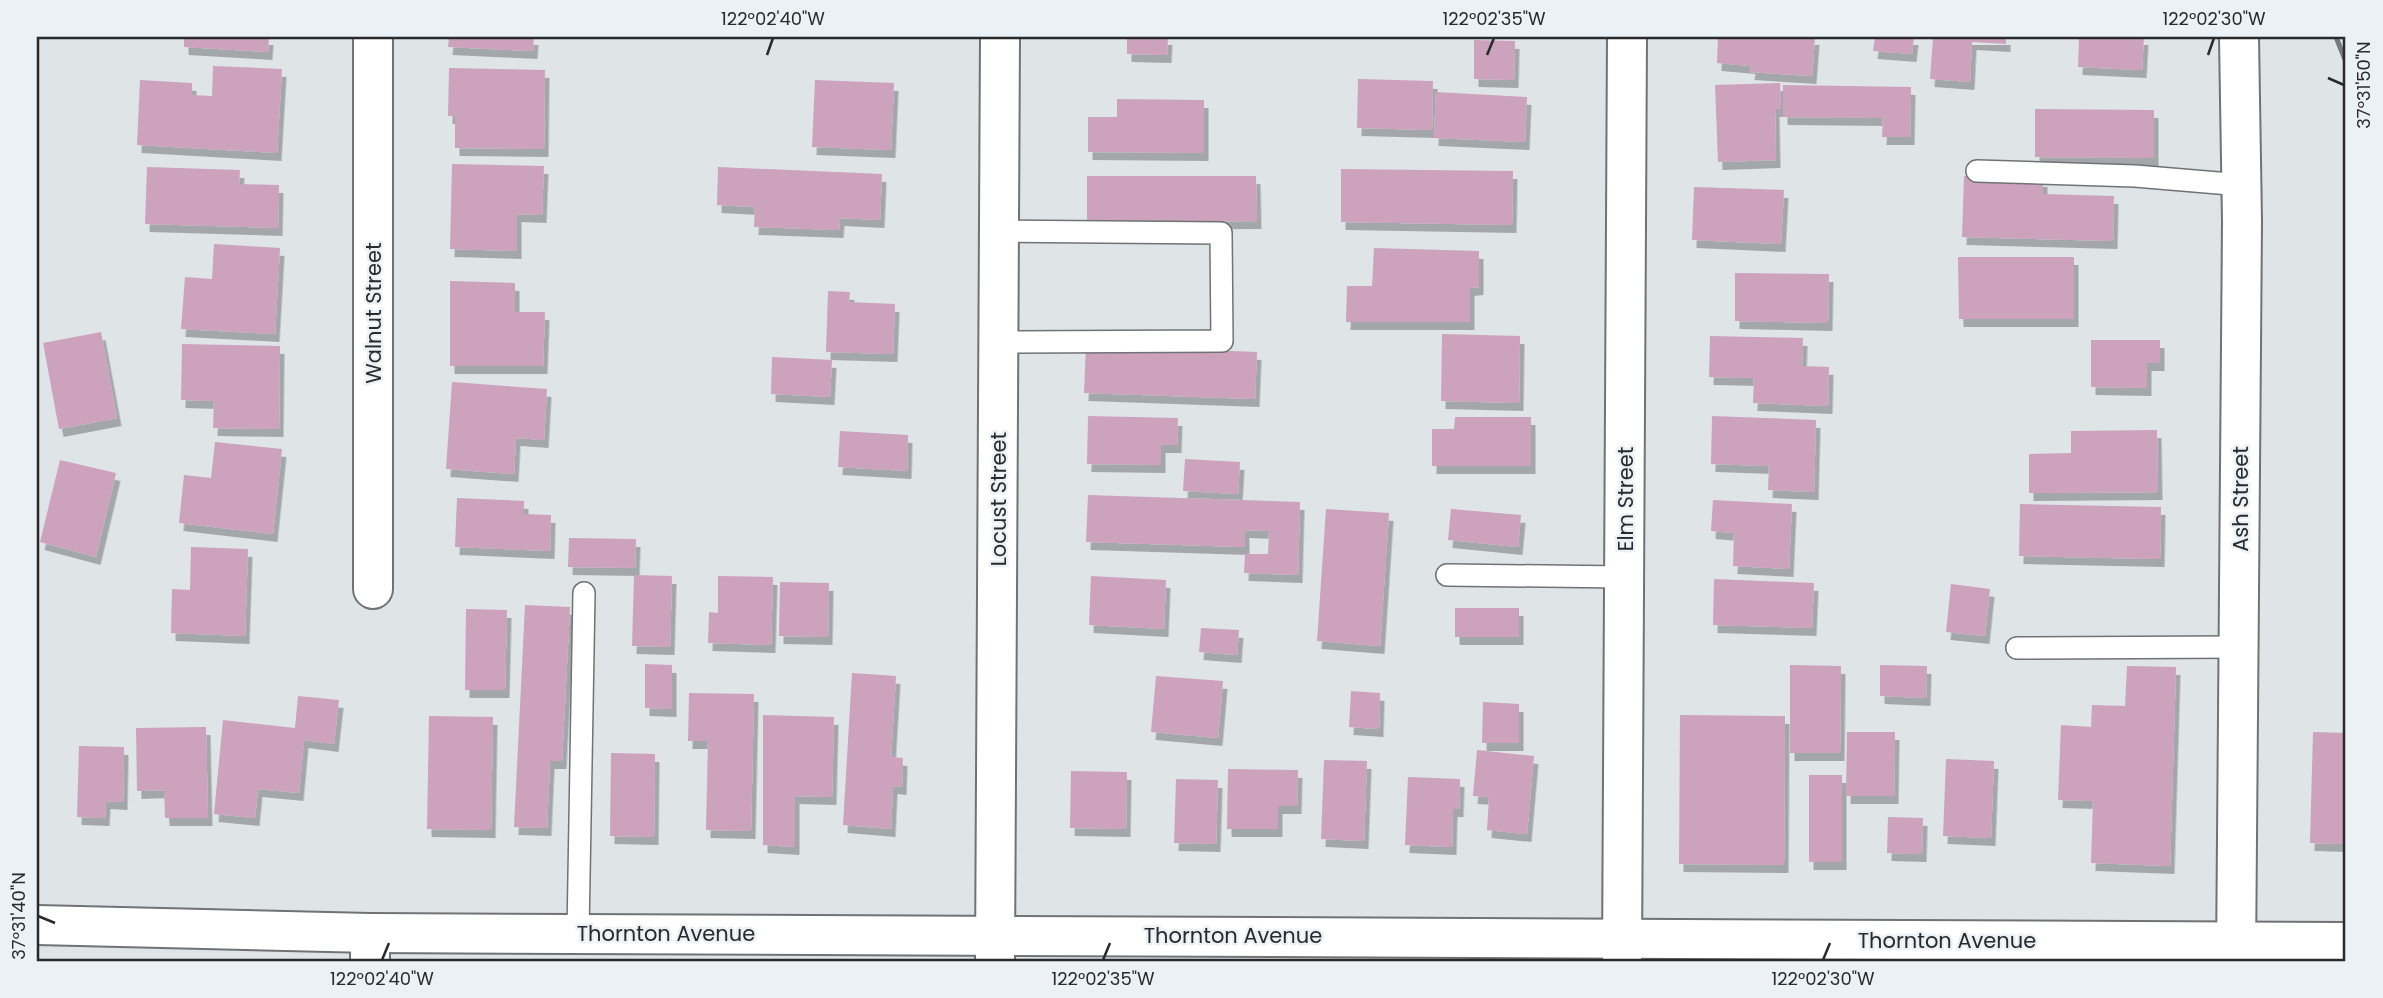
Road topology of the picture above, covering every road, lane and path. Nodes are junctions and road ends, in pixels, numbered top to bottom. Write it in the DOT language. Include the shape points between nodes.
graph roads {
  1 [pos="373,37"];
  2 [pos="1000,37"];
  3 [pos="1628,37"];
  4 [pos="2239,37"];
  5 [pos="1978,171"];
  6 [pos="2242,185"];
  7 [pos="999,230"];
  8 [pos="999,342"];
  9 [pos="1447,575"];
  10 [pos="1624,577"];
  11 [pos="373,589"];
  12 [pos="584,593"];
  13 [pos="2239,647"];
  14 [pos="2017,648"];
  15 [pos="37,925"];
  16 [pos="578,933"];
  17 [pos="2346,942"];
  18 [pos="370,947"];
  19 [pos="995,948"];
  20 [pos="1622,949"];
  21 [pos="2236,952"];
  1 -- 11 [label="street, Walnut Street"];
  2 -- 7 [label="street, Locust Street"];
  3 -- 10 [label="street, Elm Street"];
  4 -- 6 [label="street, Ash Street"];
  5 -- 6 [label="lane"];
  6 -- 13 [label="street, Ash Street"];
  7 -- 8 [label="street, Locust Street"];
  7 -- 8 [label="lane" via="1221,233 1222,341"];
  8 -- 19 [label="street, Locust Street"];
  9 -- 10 [label="lane"];
  10 -- 20 [label="street, Elm Street"];
  12 -- 16 [label="lane"];
  13 -- 14 [label="lane"];
  13 -- 21 [label="street, Ash Street"];
  15 -- 18 [label="street, Thornton Avenue"];
  16 -- 18 [label="street, Thornton Avenue"];
  16 -- 19 [label="street, Thornton Avenue"];
  17 -- 21 [label="street, Thornton Avenue"];
  19 -- 20 [label="street, Thornton Avenue"];
  20 -- 21 [label="street, Thornton Avenue"];
}
